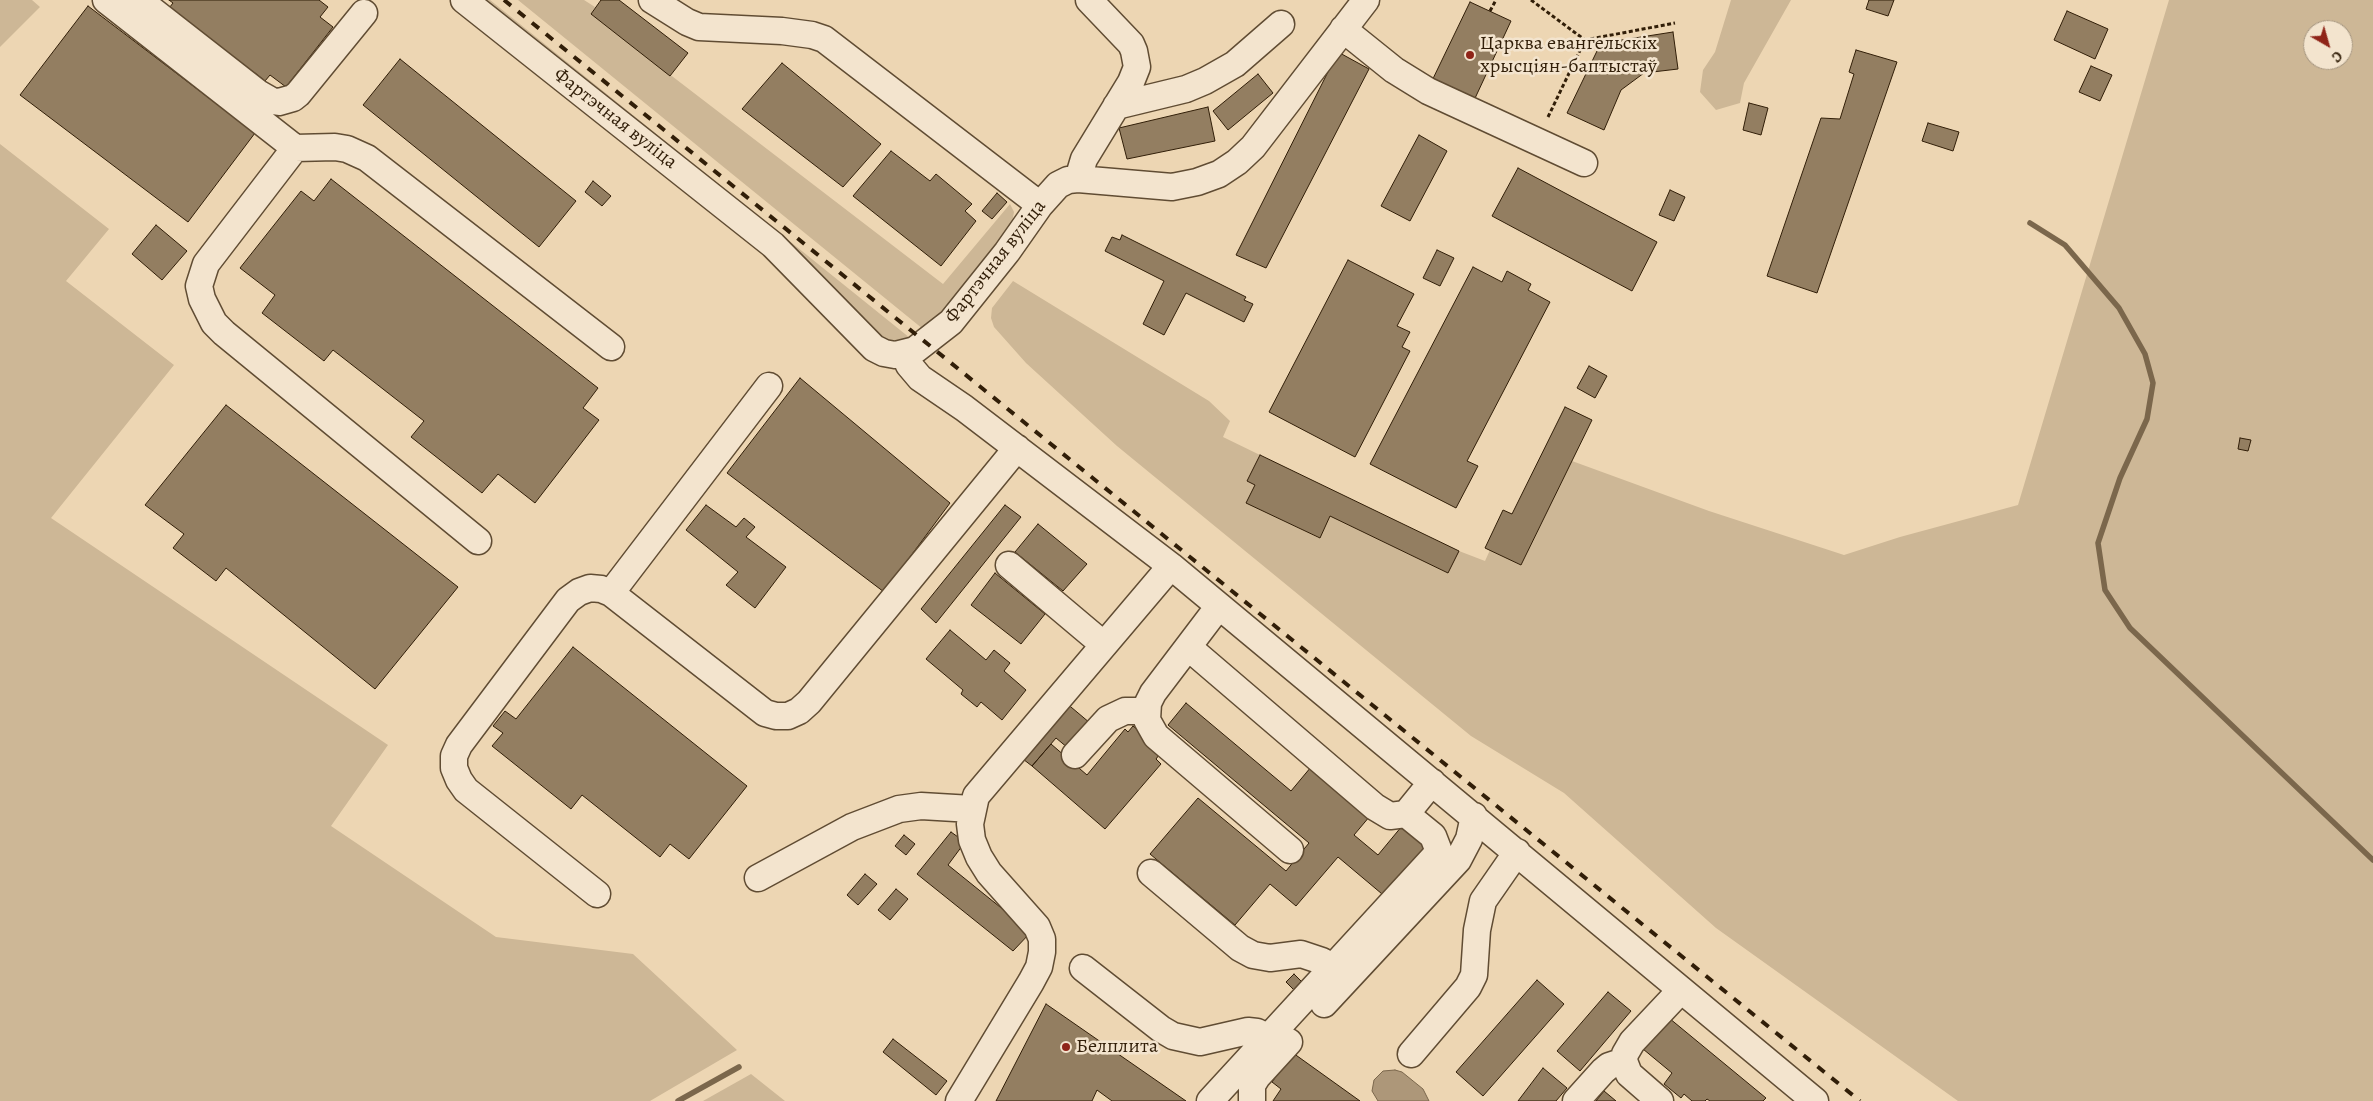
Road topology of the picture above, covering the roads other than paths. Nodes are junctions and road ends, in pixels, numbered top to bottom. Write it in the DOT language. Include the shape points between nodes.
graph roads {
  1 [pos="106,0"];
  2 [pos="139,0"];
  3 [pos="464,0"];
  4 [pos="652,0"];
  5 [pos="1089,0"];
  6 [pos="1366,0"];
  7 [pos="363,4"];
  8 [pos="1281,24"];
  9 [pos="1343,29"];
  10 [pos="1116,106"];
  11 [pos="295,148"];
  12 [pos="1584,163"];
  13 [pos="1078,178"];
  14 [pos="1040,205"];
  15 [pos="612,347"];
  16 [pos="904,354"];
  17 [pos="770,386"];
  18 [pos="1017,448"];
  19 [pos="478,541"];
  20 [pos="1009,565"];
  21 [pos="1171,566"];
  22 [pos="611,593"];
  23 [pos="1219,606"];
  24 [pos="1104,644"];
  25 [pos="1188,647"];
  26 [pos="1146,711"];
  27 [pos="1074,755"];
  28 [pos="1432,782"];
  29 [pos="972,809"];
  30 [pos="1406,814"];
  31 [pos="1474,816"];
  32 [pos="1290,850"];
  33 [pos="1517,852"];
  34 [pos="1151,873"];
  35 [pos="758,878"];
  36 [pos="597,894"];
  37 [pos="1084,968"];
  38 [pos="1332,969"];
  39 [pos="1681,990"];
  40 [pos="1269,1038"];
  41 [pos="1411,1054"];
  42 [pos="1624,1061"];
  43 [pos="1787,1092"];
  44 [pos="959,1101"];
  45 [pos="1210,1101"];
  46 [pos="1252,1101"];
  47 [pos="1576,1101"];
  48 [pos="1660,1101"];
  49 [pos="1815,1101"];
  1 -- 11 [label="street"];
  2 -- 7 [label="street" via="258,93 279,102 298,94"];
  3 -- 16 [label="street, Фартэчная вуліца" via="774,245 874,348 884,353"];
  4 -- 14 [label="street" via="699,26 782,31 824,39"];
  5 -- 10 [label="street" via="1134,51 1137,59 1135,74"];
  6 -- 9 [label="street"];
  8 -- 10 [label="street" via="1235,64 1205,81 1186,89"];
  9 -- 12 [label="street" via="1394,70 1428,91"];
  9 -- 13 [label="street" via="1253,147 1219,174 1172,187"];
  10 -- 13 [label="street" via="1084,159"];
  11 -- 15 [label="street" via="335,147 367,158"];
  11 -- 19 [label="street" via="206,264 199,286 207,311 224,333"];
  13 -- 14 [label="street, Фартэчная вуліца" via="1058,186"];
  14 -- 16 [label="street, Фартэчная вуліца" via="952,322 927,343"];
  16 -- 18 [label="street" via="920,378"];
  17 -- 22 [label="street"];
  18 -- 21 [label="street"];
  18 -- 22 [label="street" via="809,702 788,716 765,713"];
  20 -- 24 [label="street"];
  21 -- 23 [label="street"];
  21 -- 24 [label="street"];
  22 -- 36 [label="street" via="590,588 568,600 454,756 458,780 466,790"];
  23 -- 25 [label="street"];
  23 -- 28 [label="street"];
  24 -- 29 [label="street" via="984,784"];
  25 -- 26 [label="street" via="1153,694"];
  25 -- 30 [label="street" via="1375,807 1390,816"];
  26 -- 27 [label="street" via="1125,711 1108,719"];
  26 -- 32 [label="street" via="1150,728 1156,736"];
  28 -- 30 [label="street"];
  28 -- 31 [label="street"];
  29 -- 35 [label="street" via="928,806 899,809 852,827"];
  29 -- 44 [label="street" via="972,840 979,857 989,873 1037,927 1042,939 1042,952 1031,982"];
  30 -- 38 [label="street" via="1434,836 1438,849 1436,855"];
  31 -- 33 [label="street"];
  31 -- 46 [label="street" via="1469,839 1458,860 1257,1077 1252,1085"];
  33 -- 39 [label="street"];
  33 -- 41 [label="street" via="1483,901 1477,930 1475,968 1468,988"];
  34 -- 38 [label="street" via="1247,952 1270,958 1301,954 1322,961"];
  37 -- 40 [label="street" via="1173,1036 1200,1042 1248,1031"];
  38 -- 40 [label="street"];
  39 -- 42 [label="street" via="1628,1047"];
  39 -- 43 [label="street"];
  40 -- 45 [label="street"];
  42 -- 47 [label="street" via="1603,1071"];
  42 -- 48 [label="street" via="1629,1074"];
  43 -- 49 [label="street"];
}
